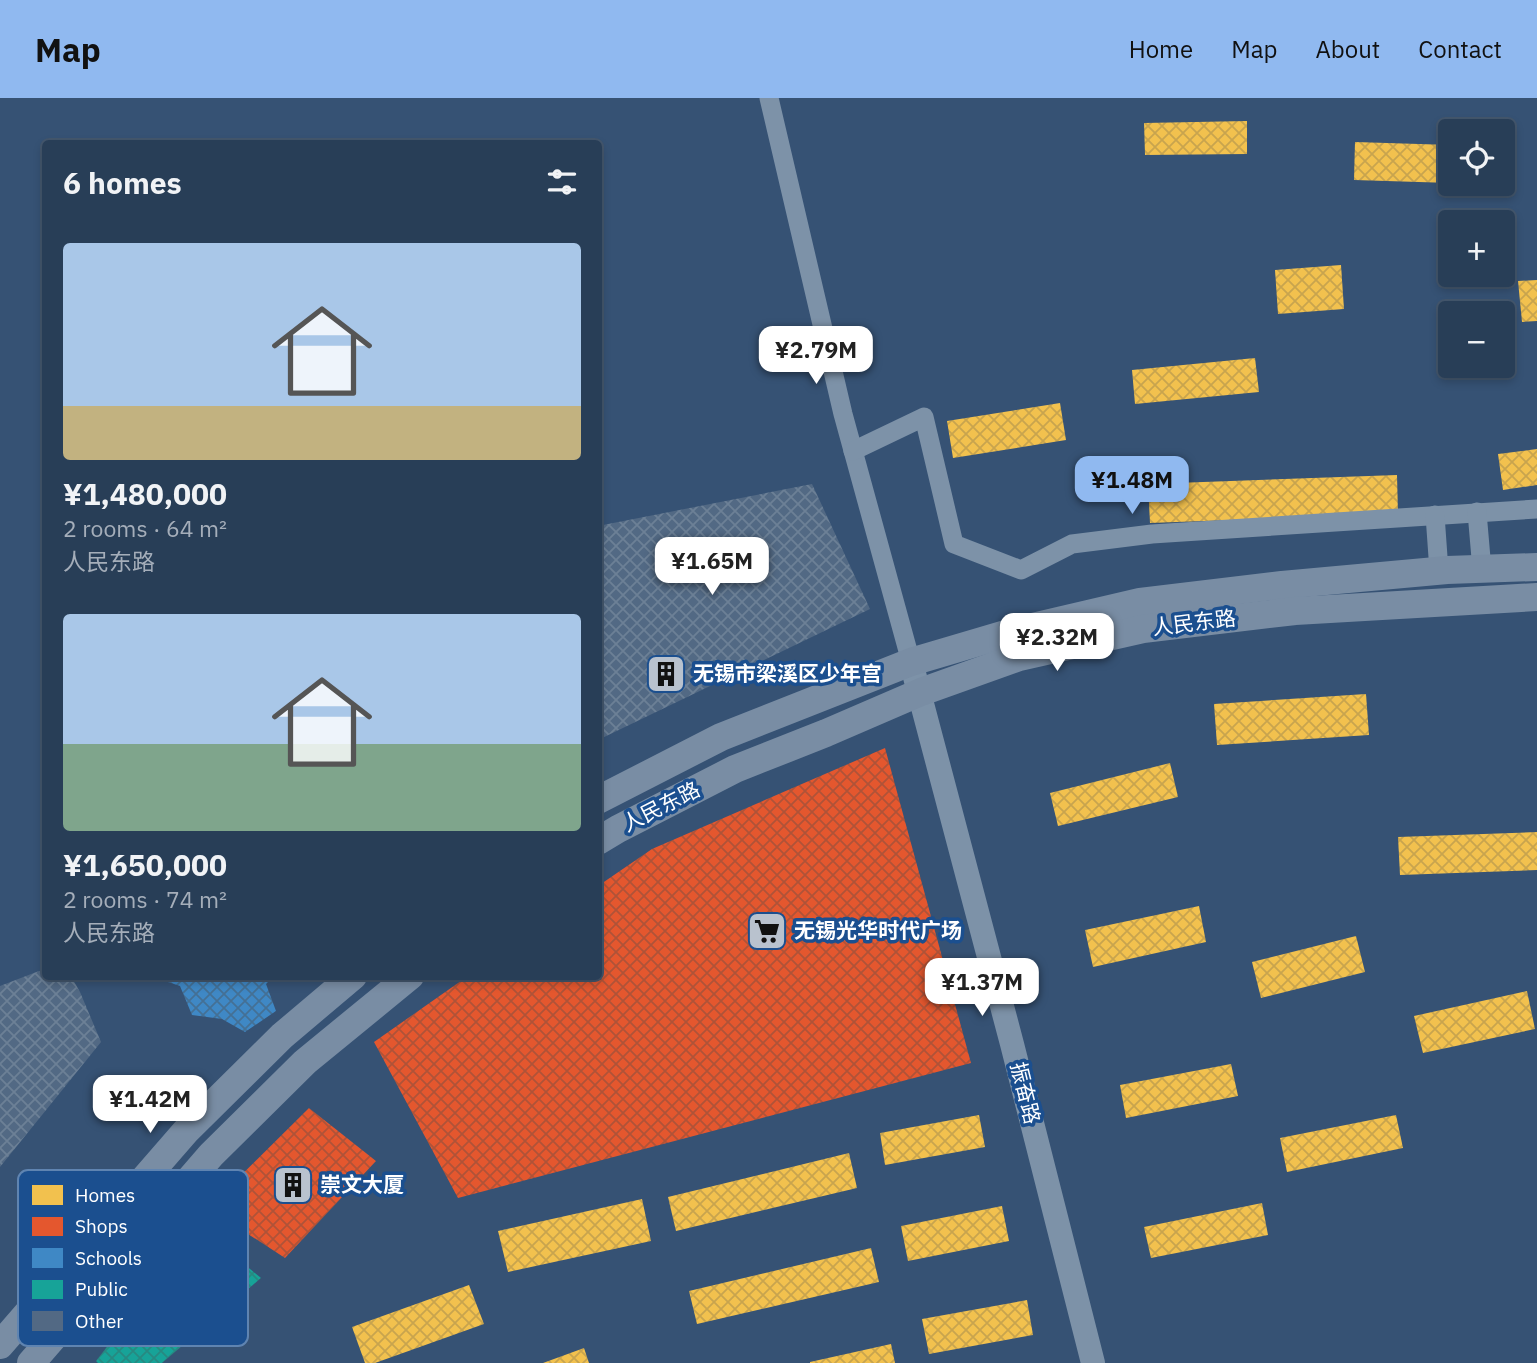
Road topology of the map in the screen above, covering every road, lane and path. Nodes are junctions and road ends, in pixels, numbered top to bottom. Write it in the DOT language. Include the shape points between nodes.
graph roads {
  1 [pos="769,98"];
  2 [pos="853,451"];
  3 [pos="1537,509"];
  4 [pos="1477,512"];
  5 [pos="1435,515"];
  6 [pos="1537,568"];
  7 [pos="1482,570"];
  8 [pos="1439,571"];
  9 [pos="1537,597"];
  10 [pos="911,662"];
  11 [pos="921,692"];
  12 [pos="602,798"];
  13 [pos="602,839"];
  14 [pos="348,980"];
  15 [pos="405,980"];
  16 [pos="152,1170"];
  17 [pos="198,1170"];
  18 [pos="18,1325"];
  19 [pos="0,1346"];
  20 [pos="46,1346"];
  21 [pos="31,1363"];
  22 [pos="1093,1363"];
  1 -- 2 [label="street"];
  2 -- 5 [label="street" via="924,417 954,544 1021,570 1072,544 1152,534"];
  2 -- 10 [label="street"];
  3 -- 4 [label="street"];
  4 -- 5 [label="street"];
  4 -- 7 [label="street"];
  5 -- 8 [label="street"];
  6 -- 7 [label="main road, 人民东路"];
  7 -- 8 [label="main road, 人民东路"];
  8 -- 10 [label="main road, 人民东路" via="1140,602"];
  9 -- 11 [label="main road, 人民东路" via="1295,611 1143,629 1019,657"];
  10 -- 11 [label="street, 振奋路"];
  10 -- 12 [label="main road, 人民东路" via="721,737"];
  11 -- 13 [label="main road, 人民东路" via="735,769"];
  11 -- 22 [label="street, 振奋路"];
  14 -- 16 [label="main road" via="282,1036"];
  15 -- 17 [label="main road" via="305,1062"];
  18 -- 19 [label="main road"];
  20 -- 21 [label="main road"];
}
